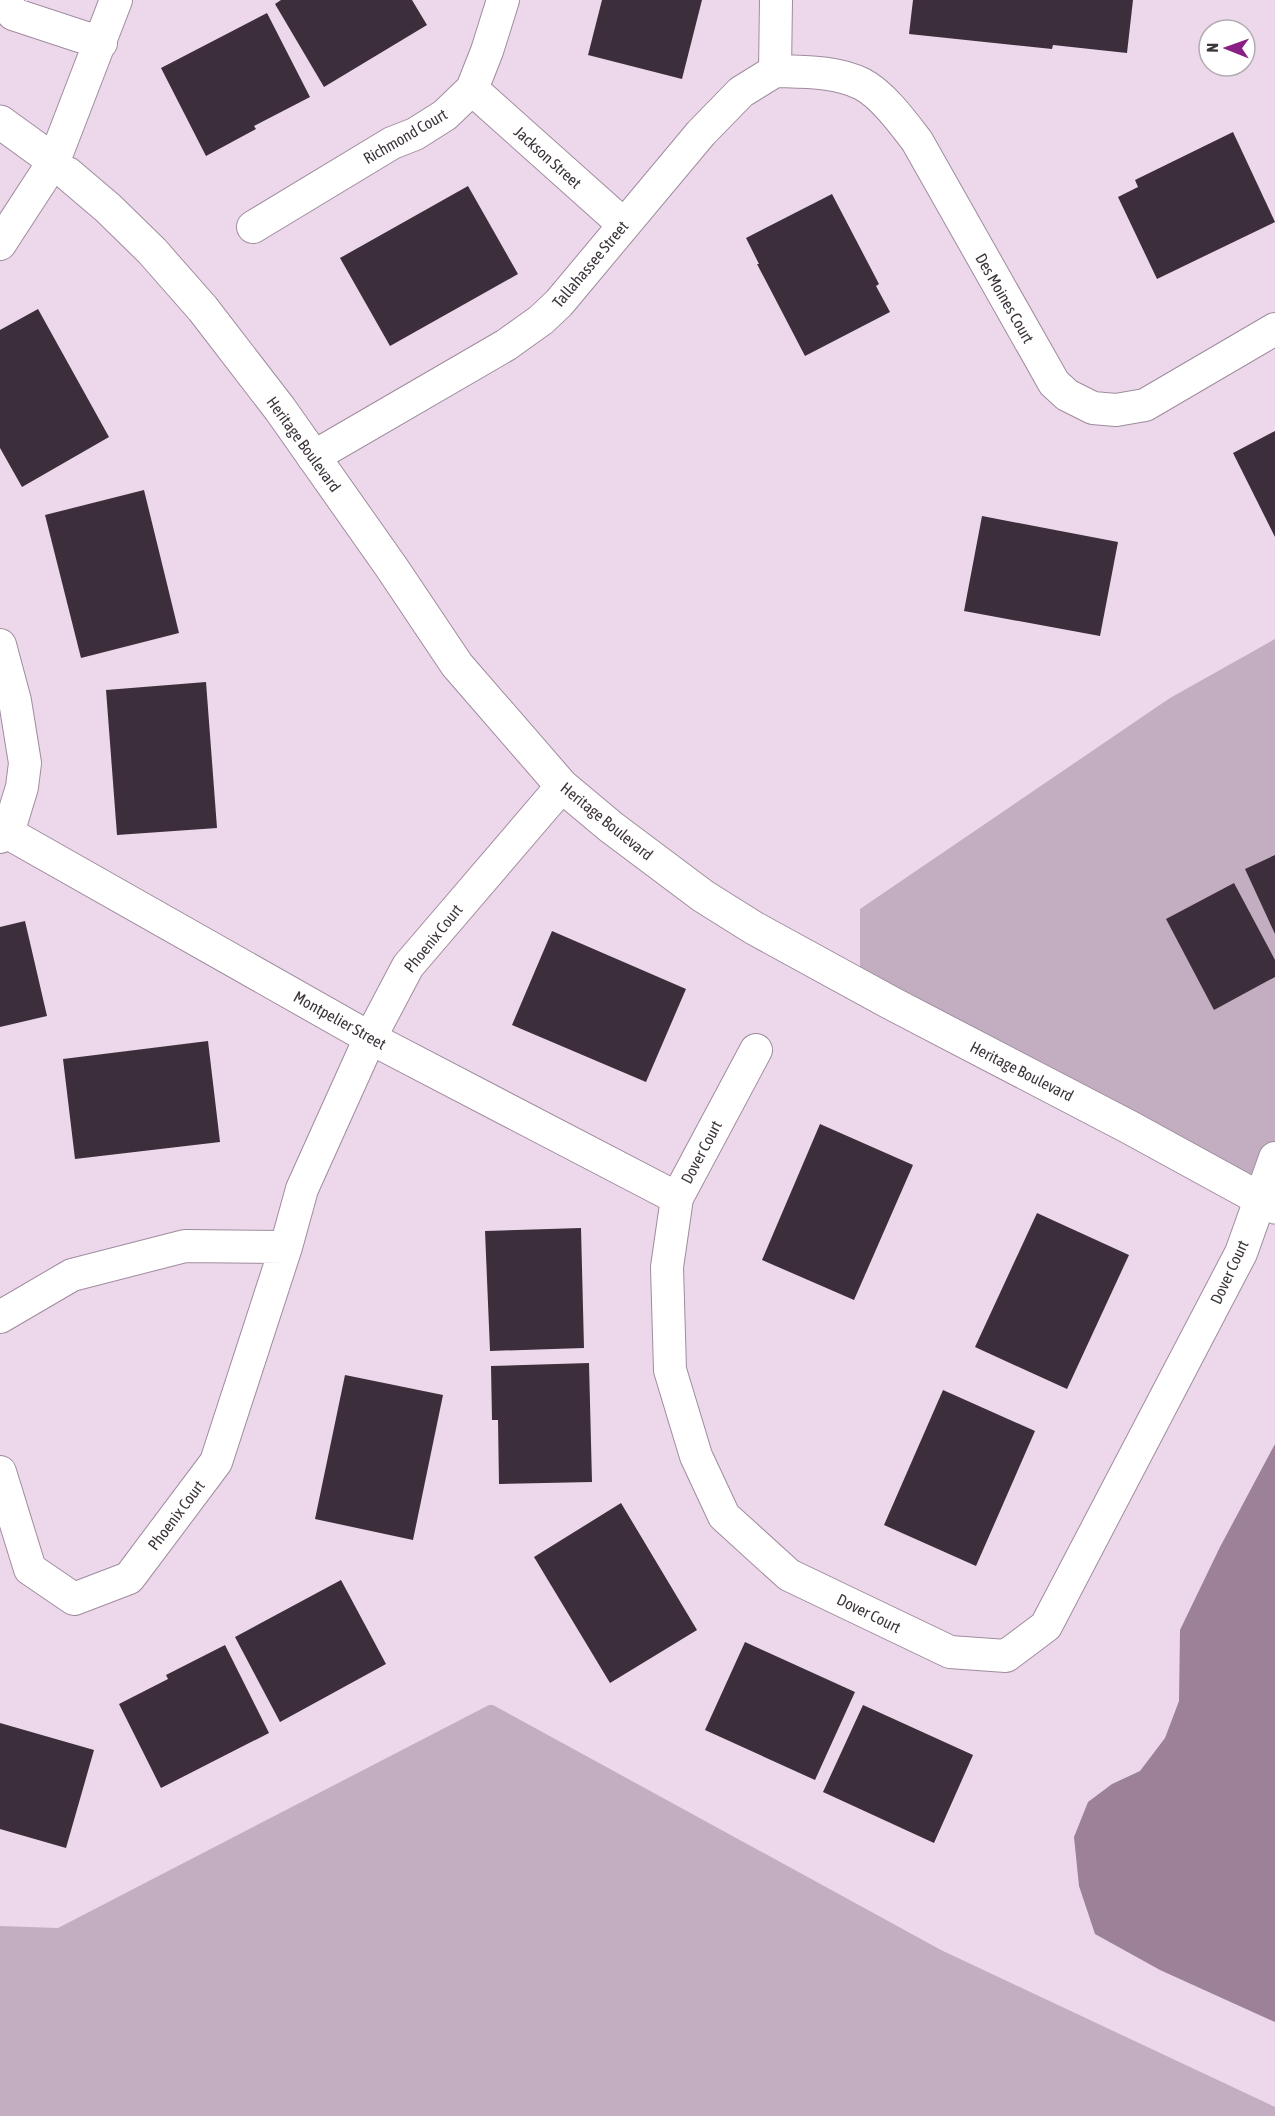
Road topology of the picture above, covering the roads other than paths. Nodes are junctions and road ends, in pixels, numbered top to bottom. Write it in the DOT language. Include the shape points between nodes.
graph roads {
  1 [pos="8,0"];
  2 [pos="116,0"];
  3 [pos="503,0"];
  4 [pos="776,0"];
  5 [pos="101,43"];
  6 [pos="775,71"];
  7 [pos="472,90"];
  8 [pos="0,122"];
  9 [pos="61,167"];
  10 [pos="623,224"];
  11 [pos="252,227"];
  12 [pos="0,244"];
  13 [pos="1275,329"];
  14 [pos="314,457"];
  15 [pos="0,645"];
  16 [pos="562,786"];
  17 [pos="4,835"];
  18 [pos="370,1038"];
  19 [pos="756,1050"];
  20 [pos="1275,1158"];
  21 [pos="677,1198"];
  22 [pos="1267,1203"];
  23 [pos="286,1247"];
  24 [pos="0,1317"];
  25 [pos="0,1472"];
  1 -- 5 [label="street" via="13,14"];
  2 -- 5 [label="street"];
  3 -- 7 [label="street, Richmond Court"];
  4 -- 6 [label="street"];
  5 -- 9 [label="street"];
  6 -- 10 [label="street, Tallahassee Street" via="741,92"];
  6 -- 13 [label="street, Des Moines Court" via="819,73 853,81 864,85 895,113 917,141 1054,383 1067,395 1093,408 1116,410 1145,405"];
  7 -- 10 [label="street, Jackson Street"];
  7 -- 11 [label="street, Richmond Court" via="445,115 415,134 392,142"];
  8 -- 9 [label="street, Heritage Boulevard"];
  9 -- 12 [label="street"];
  9 -- 14 [label="street, Heritage Boulevard" via="152,251 204,309"];
  10 -- 14 [label="street, Tallahassee Street" via="542,320"];
  14 -- 16 [label="street, Heritage Boulevard" via="457,665"];
  15 -- 17 [label="street" via="15,701 25,763 22,787"];
  16 -- 18 [label="street, Phoenix Court" via="408,966"];
  16 -- 22 [label="street, Heritage Boulevard" via="703,896 754,928"];
  17 -- 18 [label="street, Montpelier Street"];
  18 -- 21 [label="street, Montpelier Street"];
  18 -- 23 [label="street, Phoenix Court" via="302,1189"];
  19 -- 21 [label="street, Dover Court"];
  20 -- 22 [label="street, Dover Court"];
  21 -- 22 [label="street, Dover Court" via="667,1267 670,1370 696,1456 724,1516 789,1575 951,1652 1006,1656 1046,1626"];
  23 -- 24 [label="street" via="185,1246 72,1275"];
  23 -- 25 [label="street, Phoenix Court" via="216,1462 129,1578 74,1599 30,1569"];
}
